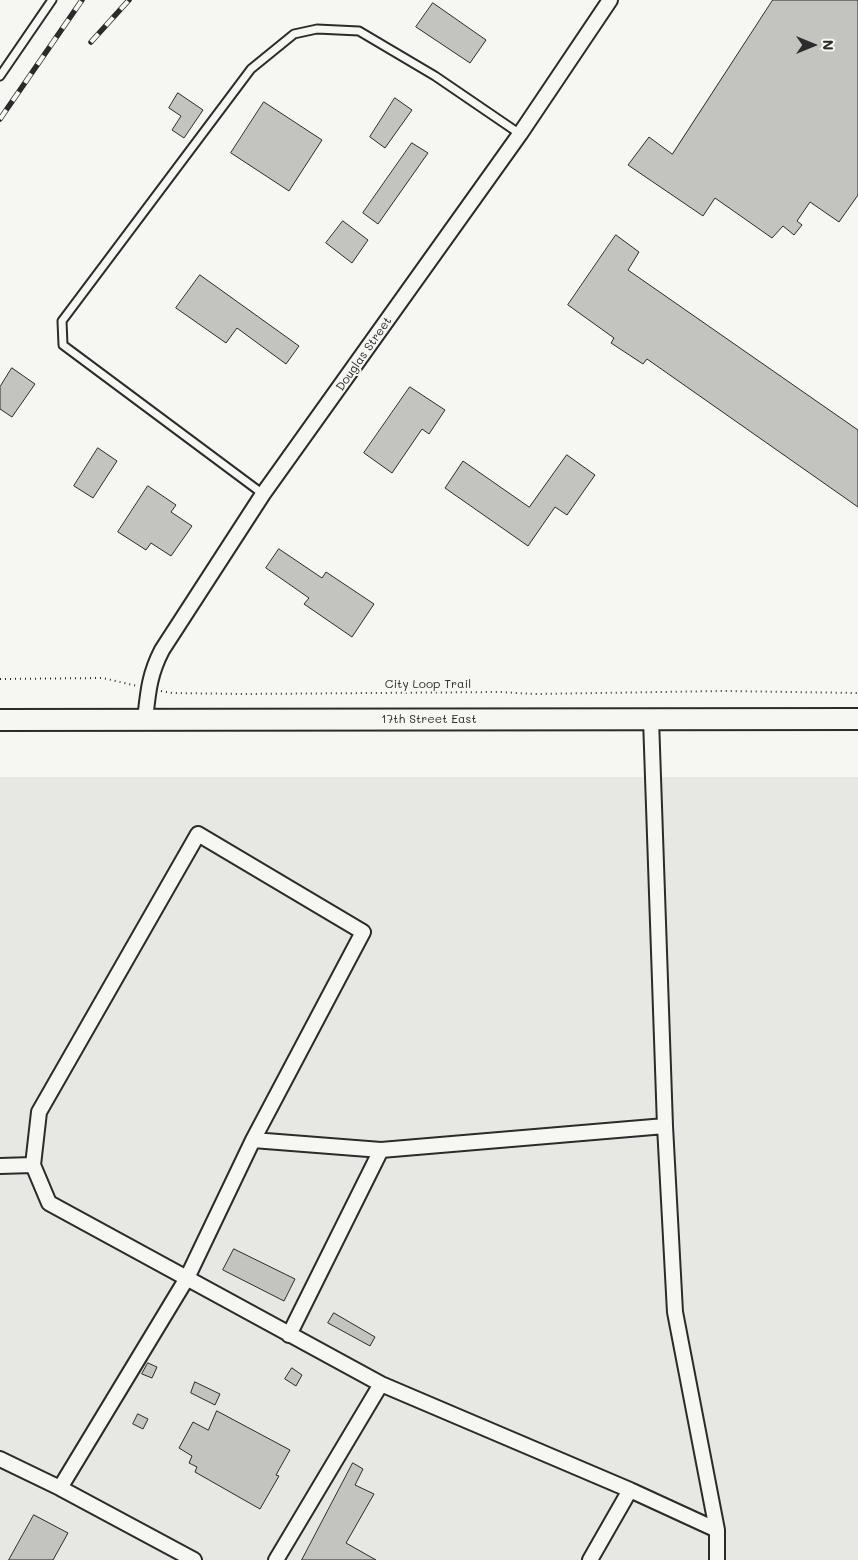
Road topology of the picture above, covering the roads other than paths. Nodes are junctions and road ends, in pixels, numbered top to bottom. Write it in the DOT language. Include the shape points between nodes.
graph roads {
  1 [pos="52,0"];
  2 [pos="610,0"];
  3 [pos="0,76"];
  4 [pos="520,134"];
  5 [pos="263,494"];
  6 [pos="651,719"];
  7 [pos="858,719"];
  8 [pos="0,720"];
  9 [pos="145,720"];
  10 [pos="665,1126"];
  11 [pos="253,1140"];
  12 [pos="381,1150"];
  13 [pos="33,1165"];
  14 [pos="0,1166"];
  15 [pos="187,1278"];
  16 [pos="289,1335"];
  17 [pos="381,1384"];
  18 [pos="0,1459"];
  19 [pos="60,1488"];
  20 [pos="630,1490"];
  21 [pos="717,1530"];
  22 [pos="194,1560"];
  23 [pos="276,1560"];
  24 [pos="590,1560"];
  25 [pos="717,1560"];
  1 -- 3 [label="lane"];
  2 -- 4 [label="street, Douglas Street"];
  4 -- 5 [label="street, Douglas Street"];
  4 -- 5 [label="lane" via="435,76 359,31 317,29 294,34 251,69 62,322 63,345"];
  5 -- 9 [label="street, Douglas Street" via="162,650 153,668"];
  6 -- 7 [label="main road, 17th Street East"];
  6 -- 9 [label="main road, 17th Street East"];
  6 -- 10 [label="street"];
  8 -- 9 [label="main road, 17th Street East"];
  10 -- 12 [label="street"];
  10 -- 21 [label="street" via="675,1312"];
  11 -- 12 [label="street"];
  11 -- 13 [label="street" via="363,932 198,834 39,1112"];
  11 -- 15 [label="street"];
  12 -- 16 [label="street"];
  13 -- 14 [label="street"];
  13 -- 15 [label="street" via="49,1203"];
  15 -- 16 [label="street"];
  15 -- 19 [label="street"];
  16 -- 17 [label="street"];
  17 -- 20 [label="street"];
  17 -- 23 [label="street"];
  18 -- 19 [label="street"];
  19 -- 22 [label="street"];
  20 -- 21 [label="street"];
  20 -- 24 [label="street"];
  21 -- 25 [label="street"];
}
